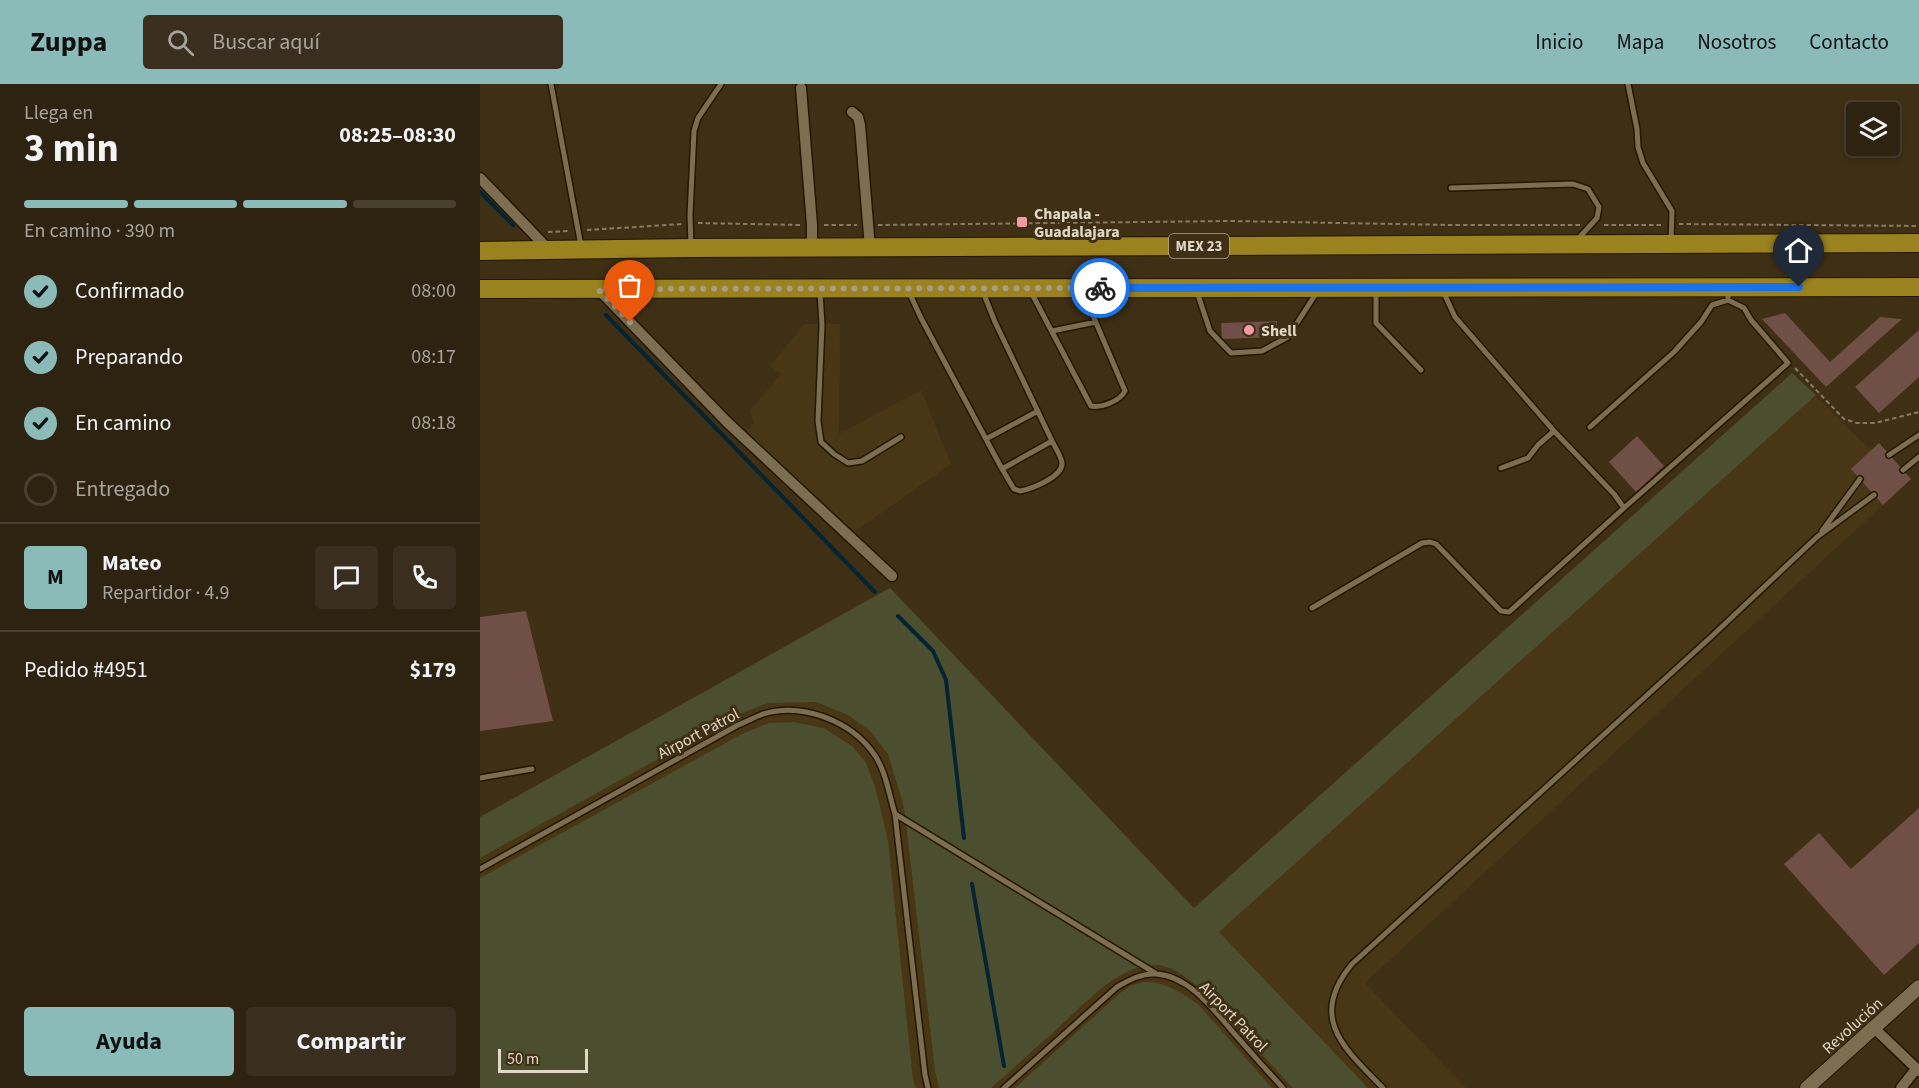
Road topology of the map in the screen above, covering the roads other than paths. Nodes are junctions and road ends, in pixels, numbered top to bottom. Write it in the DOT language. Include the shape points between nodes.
graph roads {
  1 [pos="551,84"];
  2 [pos="721,84"];
  3 [pos="1628,84"];
  4 [pos="801,88"];
  5 [pos="852,112"];
  6 [pos="480,178"];
  7 [pos="1451,188"];
  8 [pos="1919,243"];
  9 [pos="1572,244"];
  10 [pos="1671,244"];
  11 [pos="691,248"];
  12 [pos="812,248"];
  13 [pos="870,248"];
  14 [pos="549,250"];
  15 [pos="582,250"];
  16 [pos="480,251"];
  17 [pos="1196,287"];
  18 [pos="1320,287"];
  19 [pos="1376,287"];
  20 [pos="1441,287"];
  21 [pos="1919,287"];
  22 [pos="819,288"];
  23 [pos="907,288"];
  24 [pos="982,288"];
  25 [pos="1029,288"];
  26 [pos="1081,288"];
  27 [pos="480,289"];
  28 [pos="598,289"];
  29 [pos="1728,293"];
  30 [pos="1096,322"];
  31 [pos="1052,331"];
  32 [pos="1421,370"];
  33 [pos="1038,411"];
  34 [pos="1590,427"];
  35 [pos="1554,431"];
  36 [pos="1919,435"];
  37 [pos="901,437"];
  38 [pos="986,439"];
  39 [pos="1052,441"];
  40 [pos="1889,455"];
  41 [pos="1919,457"];
  42 [pos="1502,468"];
  43 [pos="1002,469"];
  44 [pos="1903,470"];
  45 [pos="1860,479"];
  46 [pos="1874,495"];
  47 [pos="1624,508"];
  48 [pos="1818,537"];
  49 [pos="892,576"];
  50 [pos="1312,608"];
  51 [pos="532,769"];
  52 [pos="480,778"];
  53 [pos="895,814"];
  54 [pos="480,869"];
  55 [pos="1156,974"];
  56 [pos="1919,987"];
  57 [pos="1874,1028"];
  58 [pos="1918,1070"];
  59 [pos="928,1088"];
  60 [pos="1004,1088"];
  61 [pos="1283,1088"];
  62 [pos="1383,1088"];
  63 [pos="1807,1088"];
  64 [pos="1901,1088"];
  1 -- 15 [label="lane"];
  2 -- 11 [label="lane" via="698,118 694,131"];
  3 -- 10 [label="lane" via="1643,163 1672,211"];
  4 -- 12 [label="street"];
  5 -- 13 [label="street" via="860,125"];
  6 -- 14 [label="street"];
  7 -- 9 [label="lane" via="1574,184 1588,189 1599,207 1597,218"];
  8 -- 10 [label="highway, MEX 23"];
  9 -- 10 [label="highway, MEX 23"];
  9 -- 13 [label="highway, MEX 23"];
  11 -- 12 [label="highway, MEX 23"];
  11 -- 15 [label="highway, MEX 23"];
  12 -- 13 [label="highway, MEX 23"];
  14 -- 15 [label="highway, MEX 23"];
  14 -- 16 [label="highway, MEX 23"];
  17 -- 18 [label="highway"];
  17 -- 18 [label="lane" via="1210,331 1231,353 1262,351 1288,337"];
  17 -- 26 [label="highway"];
  18 -- 19 [label="highway"];
  19 -- 20 [label="highway"];
  19 -- 32 [label="lane" via="1376,323"];
  20 -- 29 [label="highway"];
  20 -- 35 [label="lane" via="1455,317"];
  21 -- 29 [label="highway"];
  22 -- 23 [label="highway"];
  22 -- 28 [label="highway"];
  22 -- 37 [label="lane" via="821,442 848,463 862,461"];
  23 -- 24 [label="highway"];
  23 -- 38 [label="lane"];
  24 -- 25 [label="highway"];
  24 -- 33 [label="lane"];
  25 -- 26 [label="highway"];
  25 -- 31 [label="lane"];
  26 -- 30 [label="lane"];
  27 -- 28 [label="highway"];
  28 -- 49 [label="street" via="727,422"];
  29 -- 34 [label="lane" via="1712,305 1674,352"];
  29 -- 47 [label="lane" via="1788,363"];
  30 -- 31 [label="lane"];
  30 -- 31 [label="lane" via="1125,391 1098,408 1091,406"];
  33 -- 38 [label="lane"];
  33 -- 39 [label="lane"];
  35 -- 42 [label="lane" via="1528,458"];
  35 -- 47 [label="lane"];
  36 -- 40 [label="lane"];
  38 -- 43 [label="lane"];
  39 -- 43 [label="lane"];
  39 -- 43 [label="lane" via="1062,462 1055,477 1020,491 1014,489"];
  41 -- 44 [label="lane"];
  45 -- 48 [label="lane"];
  46 -- 48 [label="lane"];
  47 -- 50 [label="lane" via="1509,612 1501,611 1430,542 1422,543"];
  48 -- 62 [label="lane" via="1341,977 1332,998 1333,1025 1345,1049"];
  51 -- 52 [label="lane"];
  53 -- 54 [label="lane, Airport Patrol" via="875,755 862,740 828,718 786,711 764,714 738,725"];
  53 -- 55 [label="lane, Airport Patrol"];
  53 -- 59 [label="lane, Airport Patrol"];
  55 -- 60 [label="lane" via="1142,975 1117,987"];
  55 -- 61 [label="lane, Airport Patrol" via="1181,983 1204,1000"];
  56 -- 57 [label="street, Revolución"];
  57 -- 58 [label="street"];
  57 -- 63 [label="street, Revolución"];
  58 -- 64 [label="street"];
}
